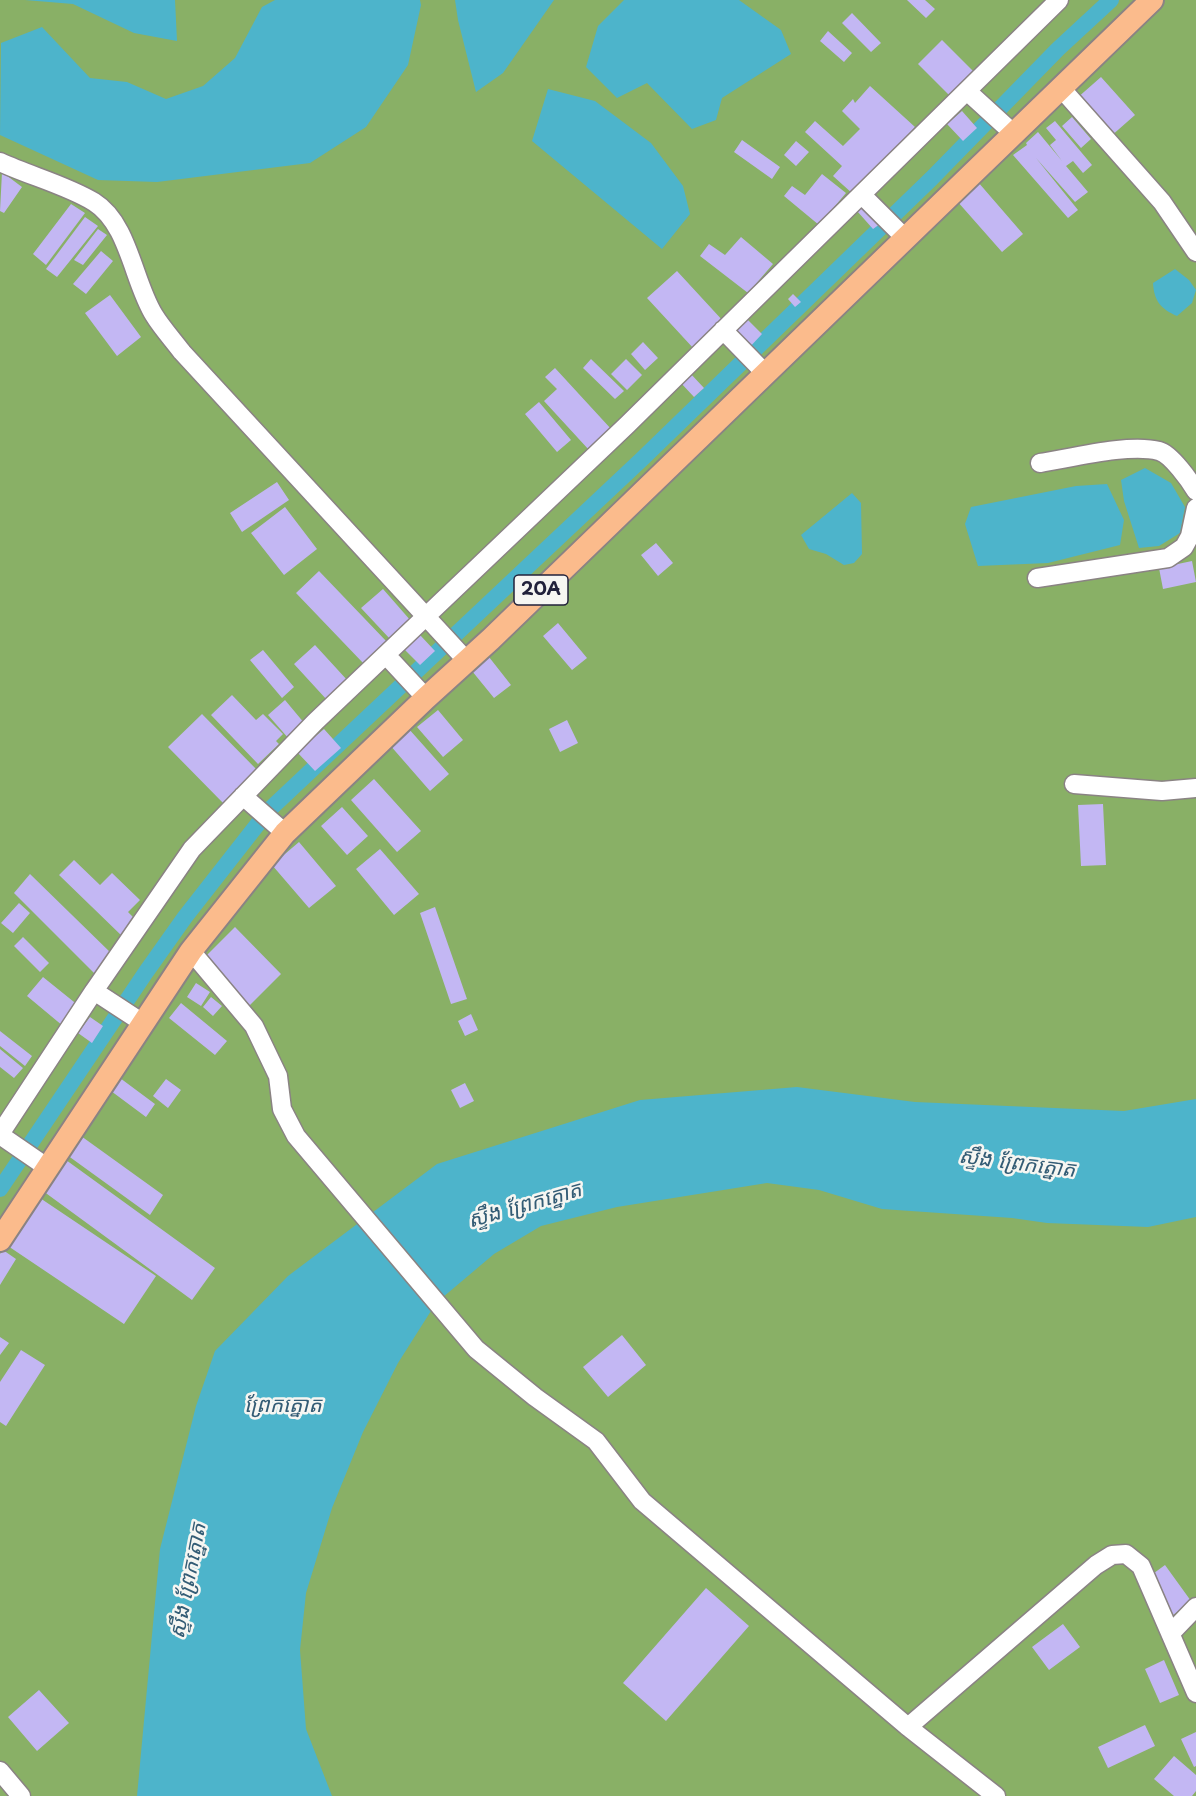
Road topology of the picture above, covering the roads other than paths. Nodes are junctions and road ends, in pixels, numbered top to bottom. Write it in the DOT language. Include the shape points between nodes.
graph roads {
  1 [pos="1059,0"];
  2 [pos="1152,0"];
  3 [pos="1061,88"];
  4 [pos="968,92"];
  5 [pos="1014,134"];
  6 [pos="0,162"];
  7 [pos="867,200"];
  8 [pos="906,239"];
  9 [pos="1196,252"];
  10 [pos="723,330"];
  11 [pos="766,374"];
  12 [pos="1040,463"];
  13 [pos="1196,491"];
  14 [pos="1196,508"];
  15 [pos="1037,578"];
  16 [pos="429,621"];
  17 [pos="391,660"];
  18 [pos="467,661"];
  19 [pos="418,690"];
  20 [pos="1074,784"];
  21 [pos="1196,788"];
  22 [pos="247,801"];
  23 [pos="278,827"];
  24 [pos="191,951"];
  25 [pos="100,995"];
  26 [pos="137,1019"];
  27 [pos="0,1135"];
  28 [pos="48,1168"];
  29 [pos="0,1240"];
  30 [pos="1196,1607"];
  31 [pos="1171,1634"];
  32 [pos="1196,1693"];
  33 [pos="908,1727"];
  34 [pos="0,1772"];
  35 [pos="21,1796"];
  36 [pos="996,1796"];
  1 -- 4 [label="street"];
  2 -- 3 [label="main road, 20A"];
  3 -- 5 [label="main road, 20A"];
  3 -- 9 [label="street" via="1162,202"];
  4 -- 5 [label="street"];
  4 -- 7 [label="street"];
  5 -- 8 [label="main road, 20A"];
  6 -- 16 [label="street" via="94,202 107,213 154,316 182,352"];
  7 -- 8 [label="street"];
  7 -- 10 [label="street"];
  8 -- 11 [label="main road, 20A"];
  10 -- 11 [label="street"];
  10 -- 16 [label="street"];
  11 -- 18 [label="main road, 20A"];
  12 -- 13 [label="street" via="1122,449 1161,451 1187,476"];
  14 -- 15 [label="street" via="1184,547 1168,558"];
  16 -- 17 [label="street"];
  16 -- 18 [label="street"];
  17 -- 19 [label="street"];
  17 -- 22 [label="street"];
  18 -- 19 [label="main road, 20A"];
  19 -- 23 [label="main road, 20A"];
  20 -- 21 [label="street" via="1162,790"];
  22 -- 23 [label="street"];
  22 -- 25 [label="street" via="192,849"];
  23 -- 24 [label="main road, 20A"];
  24 -- 26 [label="main road, 20A"];
  24 -- 33 [label="street" via="254,1026 278,1076 282,1109 296,1136 476,1349 596,1441 642,1501"];
  25 -- 26 [label="street"];
  25 -- 27 [label="street"];
  26 -- 28 [label="main road, 20A"];
  27 -- 28 [label="street"];
  28 -- 29 [label="main road, 20A"];
  30 -- 31 [label="street"];
  31 -- 32 [label="street"];
  31 -- 33 [label="street" via="1141,1566 1126,1554 1112,1555"];
  33 -- 36 [label="street"];
  34 -- 35 [label="street"];
}
